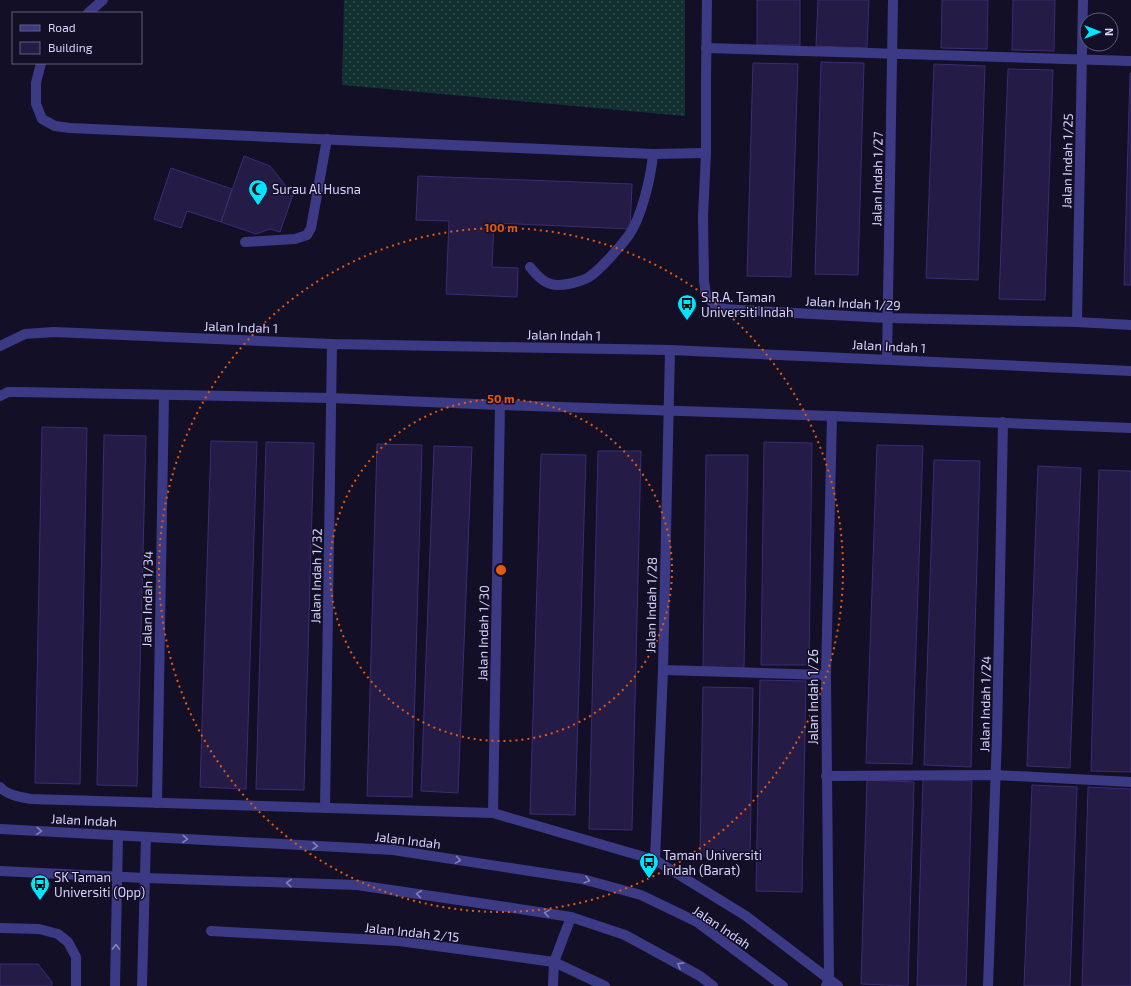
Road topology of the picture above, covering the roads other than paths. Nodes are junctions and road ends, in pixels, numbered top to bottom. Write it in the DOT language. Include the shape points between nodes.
graph roads {
  1 [pos="103,0"];
  2 [pos="707,0"];
  3 [pos="893,0"];
  4 [pos="1083,0"];
  5 [pos="89,12"];
  6 [pos="706,48"];
  7 [pos="892,54"];
  8 [pos="1081,60"];
  9 [pos="1131,61"];
  10 [pos="41,64"];
  11 [pos="327,139"];
  12 [pos="706,153"];
  13 [pos="654,154"];
  14 [pos="245,242"];
  15 [pos="530,267"];
  16 [pos="888,318"];
  17 [pos="1076,322"];
  18 [pos="1131,325"];
  19 [pos="332,344"];
  20 [pos="0,346"];
  21 [pos="670,350"];
  22 [pos="887,359"];
  23 [pos="1131,371"];
  24 [pos="164,395"];
  25 [pos="0,396"];
  26 [pos="331,398"];
  27 [pos="500,405"];
  28 [pos="669,410"];
  29 [pos="832,416"];
  30 [pos="1003,422"];
  31 [pos="1131,428"];
  32 [pos="663,670"];
  33 [pos="826,675"];
  34 [pos="996,775"];
  35 [pos="826,776"];
  36 [pos="1131,782"];
  37 [pos="0,786"];
  38 [pos="157,802"];
  39 [pos="325,808"];
  40 [pos="493,813"];
  41 [pos="0,828"];
  42 [pos="118,835"];
  43 [pos="146,837"];
  44 [pos="655,860"];
  45 [pos="0,871"];
  46 [pos="118,877"];
  47 [pos="146,878"];
  48 [pos="571,917"];
  49 [pos="0,928"];
  50 [pos="211,931"];
  51 [pos="554,962"];
  52 [pos="827,982"];
  53 [pos="76,986"];
  54 [pos="115,986"];
  55 [pos="142,986"];
  56 [pos="553,986"];
  57 [pos="605,986"];
  58 [pos="713,986"];
  59 [pos="783,986"];
  60 [pos="838,986"];
  61 [pos="988,986"];
  1 -- 5 [label="street"];
  2 -- 6 [label="street, Jalan Indah 1/29"];
  3 -- 7 [label="street, Jalan Indah 1/27"];
  4 -- 8 [label="street, Jalan Indah 1/25"];
  6 -- 7 [label="street"];
  6 -- 12 [label="street, Jalan Indah 1/29"];
  7 -- 8 [label="street"];
  7 -- 16 [label="street, Jalan Indah 1/27"];
  8 -- 9 [label="street"];
  8 -- 17 [label="street, Jalan Indah 1/25"];
  10 -- 11 [label="street" via="36,83 36,104 42,119 55,126"];
  11 -- 13 [label="street"];
  11 -- 14 [label="street" via="311,228 307,235 295,239"];
  12 -- 13 [label="street"];
  12 -- 16 [label="street, Jalan Indah 1/29" via="703,216 704,281 706,295 714,305 738,310"];
  13 -- 15 [label="street" via="651,176 637,219 629,235 604,264 588,278 566,285 550,284 537,276"];
  16 -- 17 [label="street, Jalan Indah 1/29"];
  16 -- 22 [label="street, Jalan Indah 1/27"];
  17 -- 18 [label="street, Jalan Indah 1/29"];
  19 -- 20 [label="street, Jalan Indah 1" via="54,332 25,334"];
  19 -- 21 [label="street, Jalan Indah 1"];
  19 -- 26 [label="street, Jalan Indah 1/32"];
  21 -- 22 [label="street, Jalan Indah 1"];
  21 -- 28 [label="street, Jalan Indah 1/28"];
  22 -- 23 [label="street, Jalan Indah 1"];
  24 -- 25 [label="street" via="8,392"];
  24 -- 26 [label="street"];
  24 -- 38 [label="street, Jalan Indah 1/34"];
  26 -- 27 [label="street"];
  26 -- 39 [label="street, Jalan Indah 1/32"];
  27 -- 28 [label="street"];
  27 -- 40 [label="street, Jalan Indah 1/30"];
  28 -- 29 [label="street"];
  28 -- 32 [label="street, Jalan Indah 1/28"];
  29 -- 30 [label="street"];
  29 -- 33 [label="street, Jalan Indah 1/26"];
  30 -- 31 [label="street"];
  30 -- 34 [label="street, Jalan Indah 1/24"];
  32 -- 33 [label="street"];
  32 -- 44 [label="street, Jalan Indah 1/28"];
  33 -- 35 [label="street, Jalan Indah 1/26"];
  34 -- 35 [label="street"];
  34 -- 36 [label="street"];
  34 -- 61 [label="street, Jalan Indah 1/24"];
  35 -- 52 [label="street, Jalan Indah 1/26"];
  37 -- 38 [label="street" via="16,796 31,799"];
  38 -- 39 [label="street"];
  39 -- 40 [label="street"];
  40 -- 44 [label="street"];
  41 -- 42 [label="street, Jalan Indah, one-way"];
  42 -- 43 [label="street, Jalan Indah"];
  42 -- 46 [label="street"];
  43 -- 47 [label="street"];
  43 -- 59 [label="street, Jalan Indah, one-way" via="393,850 582,879 641,895 697,922"];
  44 -- 52 [label="street" via="746,916"];
  45 -- 46 [label="street"];
  46 -- 47 [label="street"];
  54 -- 46 [label="street, one-way"];
  48 -- 47 [label="street, one-way" via="357,885"];
  47 -- 55 [label="street"];
  48 -- 51 [label="street"];
  58 -- 48 [label="street, one-way" via="700,976 626,935"];
  49 -- 53 [label="street" via="39,929 58,934 68,942 76,957"];
  50 -- 51 [label="street, Jalan Indah 2/15" via="399,941"];
  51 -- 56 [label="street"];
  51 -- 57 [label="street, Jalan Indah 2/15"];
  52 -- 60 [label="street"];
}
